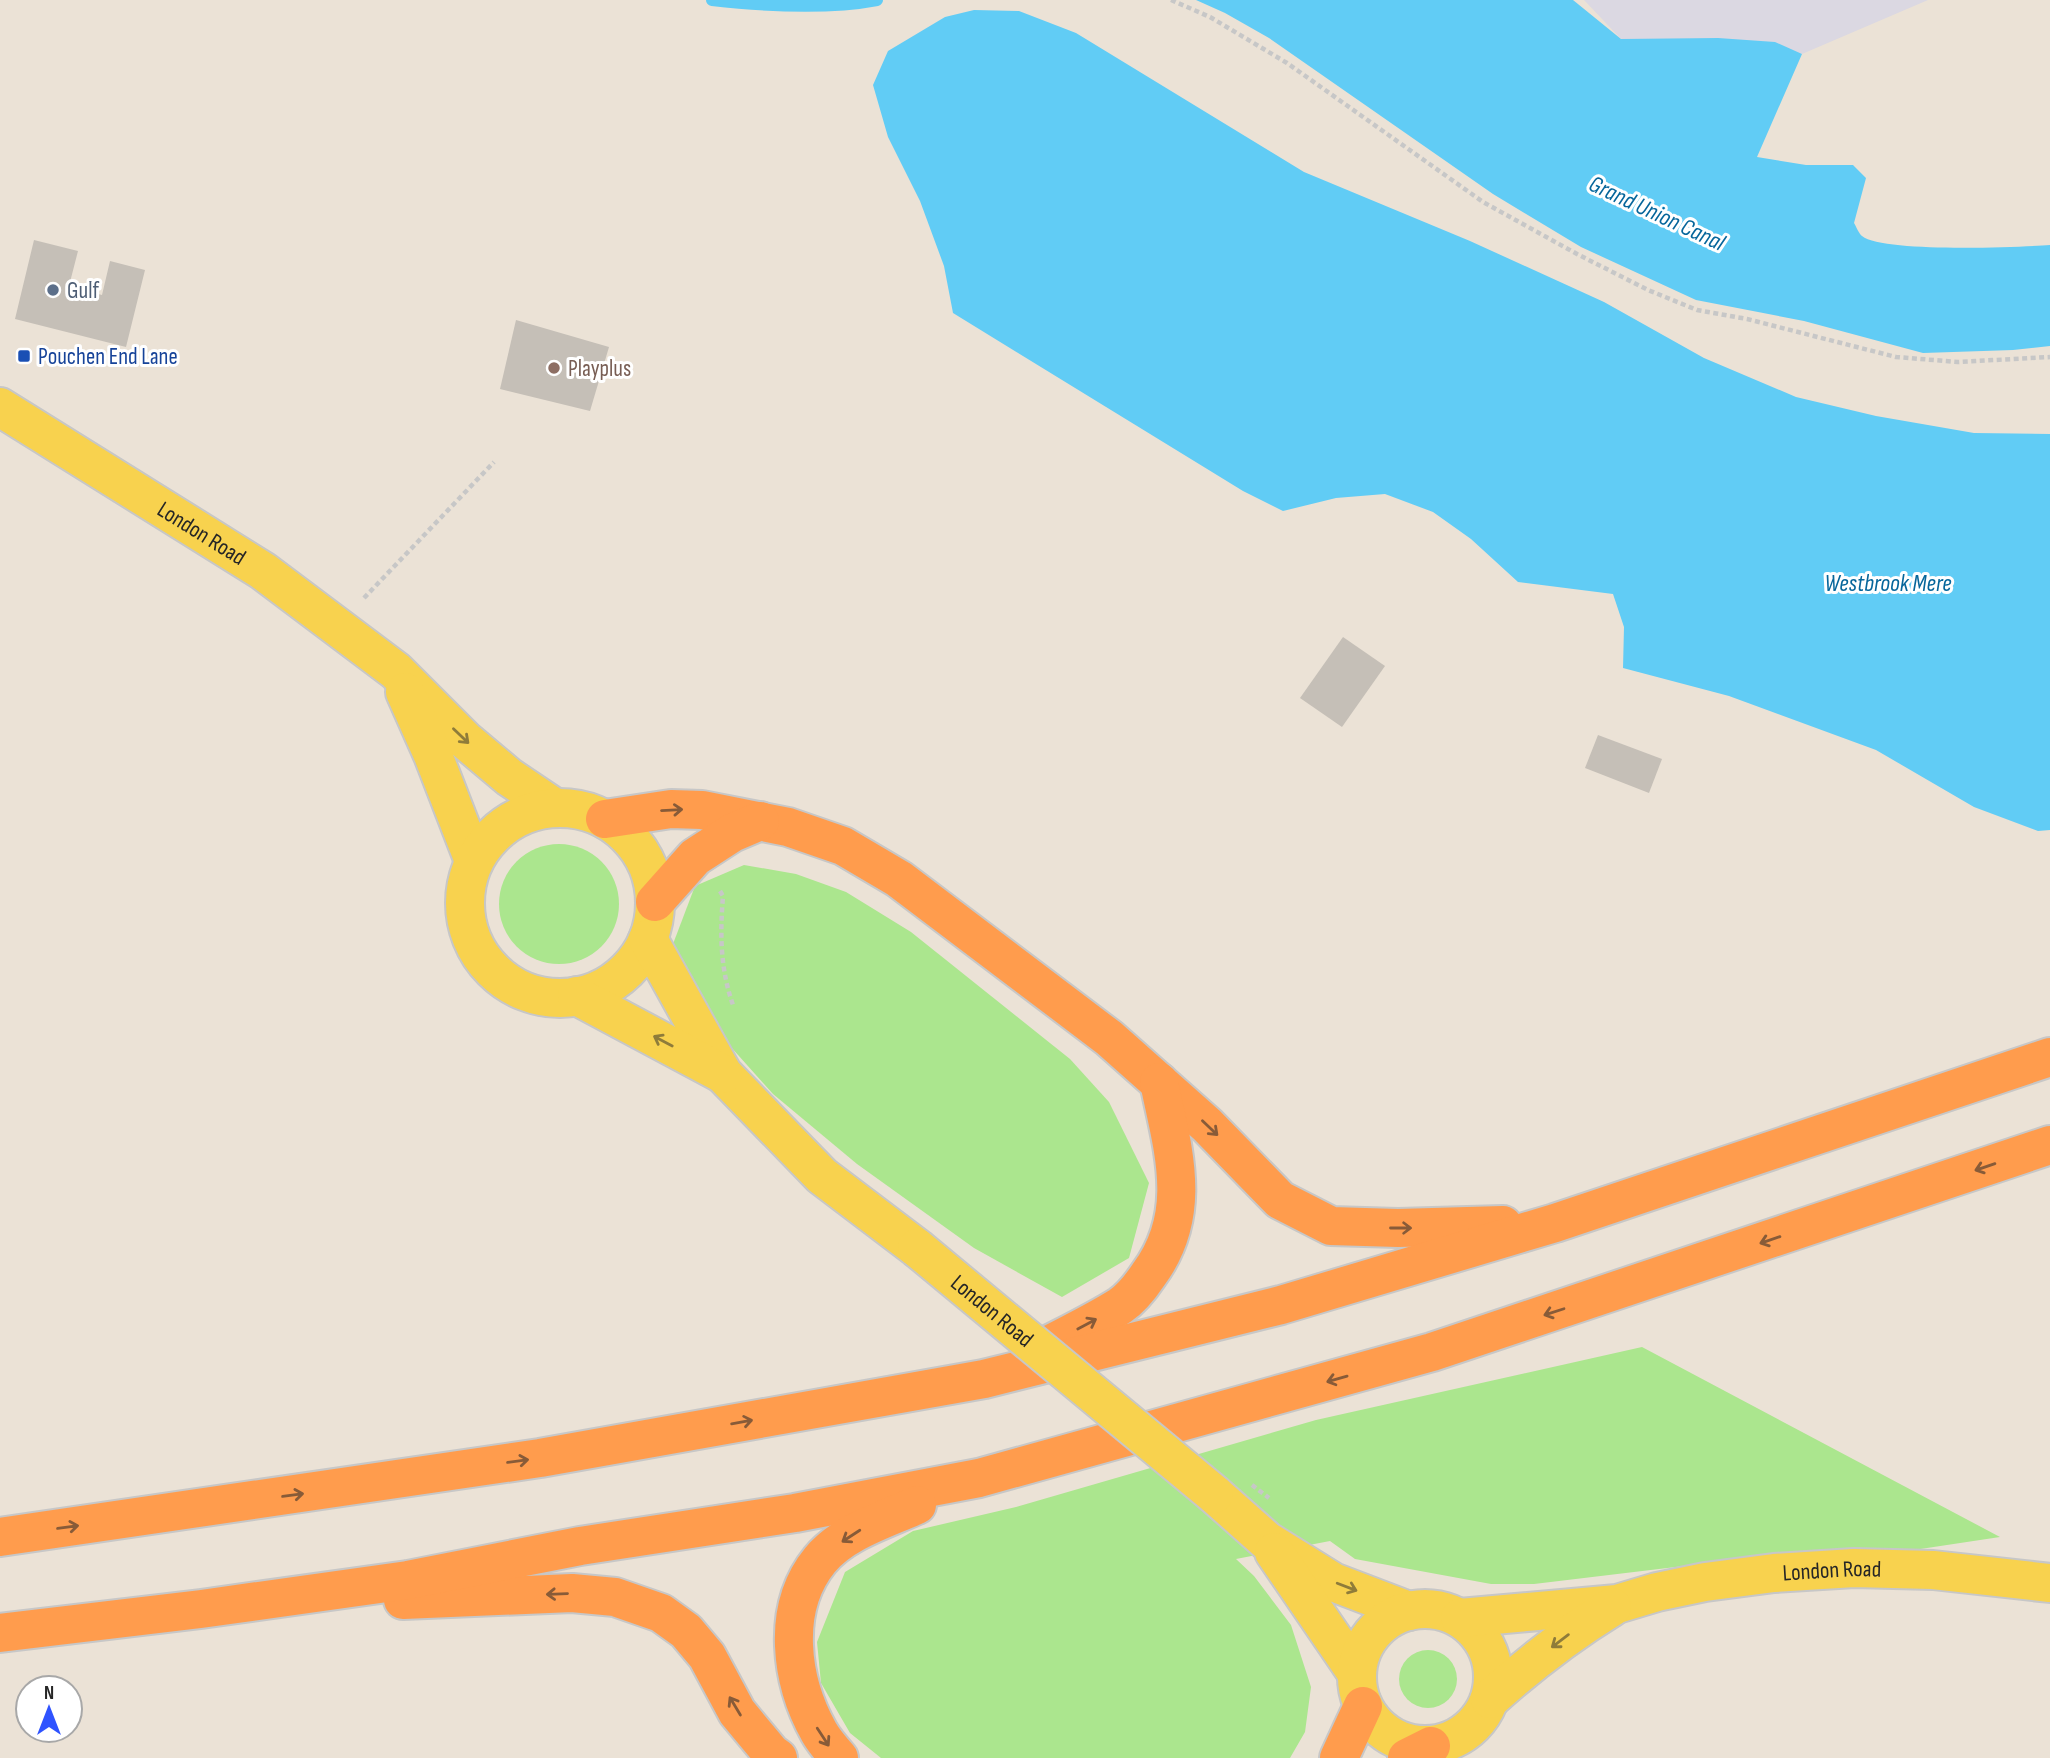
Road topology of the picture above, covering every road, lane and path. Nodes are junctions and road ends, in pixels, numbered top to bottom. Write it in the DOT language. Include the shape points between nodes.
graph roads {
  1 [pos="1171,0"];
  2 [pos="2050,357"];
  3 [pos="0,407"];
  4 [pos="494,462"];
  5 [pos="336,626"];
  6 [pos="396,671"];
  7 [pos="555,808"];
  8 [pos="605,819"];
  9 [pos="760,821"];
  10 [pos="474,861"];
  11 [pos="723,896"];
  12 [pos="656,902"];
  13 [pos="648,939"];
  14 [pos="577,996"];
  15 [pos="738,1018"];
  16 [pos="2050,1057"];
  17 [pos="723,1074"];
  18 [pos="1159,1082"];
  19 [pos="2050,1145"];
  20 [pos="1555,1223"];
  21 [pos="984,1380"];
  22 [pos="979,1478"];
  23 [pos="1269,1498"];
  24 [pos="1272,1524"];
  25 [pos="0,1537"];
  26 [pos="2050,1583"];
  27 [pos="1617,1604"];
  28 [pos="201,1609"];
  29 [pos="1409,1611"];
  30 [pos="1460,1618"];
  31 [pos="0,1633"];
  32 [pos="1360,1689"];
  33 [pos="1490,1699"];
  34 [pos="1419,1752"];
  35 [pos="778,1758"];
  36 [pos="839,1758"];
  37 [pos="1339,1758"];
  1 -- 2 [label="path" via="1210,17 1287,63 1483,202 1648,290 1697,310 1896,357 1958,362"];
  3 -- 5 [label="main road, London Road" via="210,536"];
  4 -- 5 [label="path"];
  5 -- 6 [label="main road, London Road"];
  6 -- 7 [label="main road, London Road, one-way" via="465,740"];
  6 -- 10 [label="main road, London Road"];
  7 -- 8 [label="main road" via="581,810"];
  7 -- 10 [label="main road" via="507,824 488,840"];
  8 -- 9 [label="highway, one-way" via="671,809"];
  8 -- 12 [label="main road" via="642,853"];
  9 -- 12 [label="highway" via="695,857"];
  9 -- 18 [label="highway" via="843,846 899,879 1109,1038"];
  10 -- 14 [label="main road" via="466,890 466,920 476,947 494,971 518,988 547,997"];
  11 -- 15 [label="path" via="724,980"];
  12 -- 13 [label="main road"];
  13 -- 14 [label="main road" via="631,966 607,986"];
  13 -- 17 [label="main road, London Road"];
  17 -- 14 [label="main road, London Road, one-way"];
  16 -- 20 [label="highway"];
  17 -- 24 [label="main road, London Road, bridge" via="822,1176 917,1248 1214,1494"];
  18 -- 20 [label="highway, one-way" via="1280,1200 1331,1226"];
  21 -- 18 [label="highway, one-way" via="1122,1305 1162,1258 1175,1220 1177,1180"];
  19 -- 22 [label="highway, one-way" via="1432,1352"];
  20 -- 21 [label="highway" via="1281,1305"];
  25 -- 21 [label="highway, one-way" via="540,1458"];
  22 -- 28 [label="highway" via="408,1580"];
  22 -- 36 [label="highway, one-way" via="851,1534 820,1560 803,1588 795,1617 794,1656 801,1692 820,1734"];
  23 -- 24 [label="path"];
  24 -- 29 [label="main road, London Road, one-way" via="1333,1582"];
  24 -- 32 [label="main road, London Road"];
  26 -- 27 [label="main road, London Road" via="1920,1569 1854,1568 1704,1583"];
  27 -- 30 [label="main road, London Road"];
  27 -- 33 [label="main road, London Road, one-way" via="1562,1639"];
  28 -- 31 [label="highway"];
  35 -- 28 [label="highway, one-way" via="737,1712 707,1656 686,1631 661,1613 615,1597 572,1593"];
  29 -- 30 [label="main road" via="1444,1611"];
  29 -- 32 [label="main road" via="1373,1632 1362,1650"];
  30 -- 33 [label="main road" via="1478,1633 1489,1653 1494,1676"];
  32 -- 34 [label="main road" via="1374,1724"];
  32 -- 37 [label="highway"];
  33 -- 34 [label="main road" via="1468,1731"];
}
